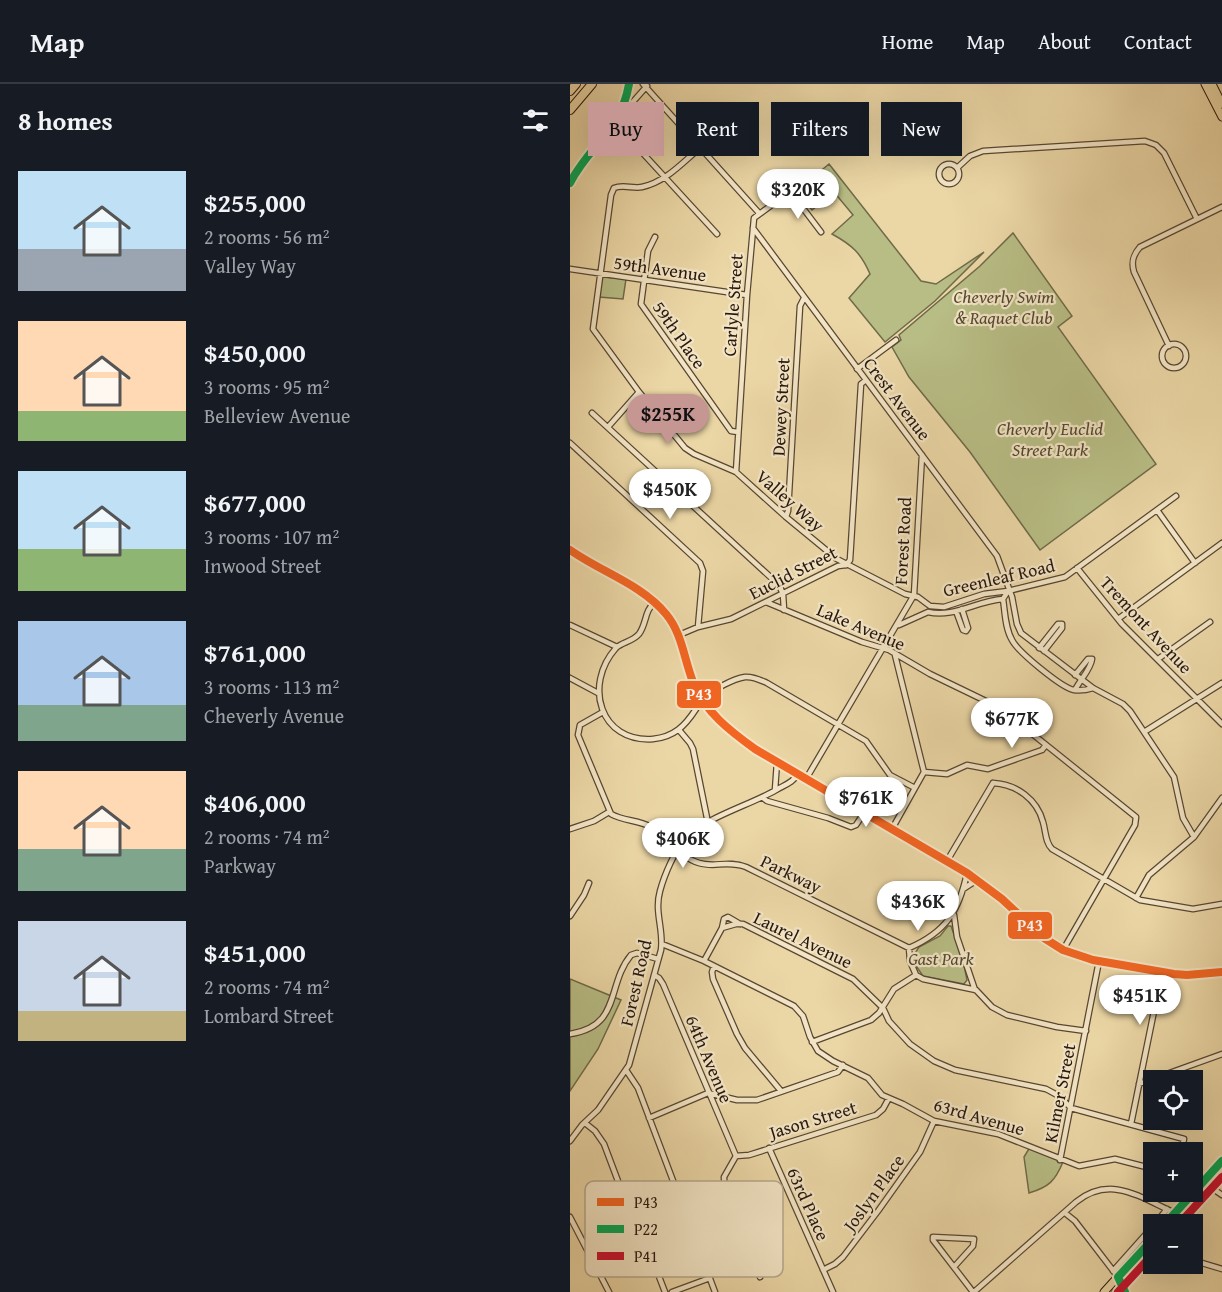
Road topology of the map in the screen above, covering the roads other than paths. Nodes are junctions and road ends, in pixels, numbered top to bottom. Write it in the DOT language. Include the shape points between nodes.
graph roads {
  1 [pos="576,84"];
  2 [pos="592,84"];
  3 [pos="628,84"];
  4 [pos="1205,84"];
  5 [pos="1212,84"];
  6 [pos="645,85"];
  7 [pos="570,91"];
  8 [pos="626,102"];
  9 [pos="631,102"];
  10 [pos="1222,104"];
  11 [pos="570,110"];
  12 [pos="1222,117"];
  13 [pos="676,119"];
  14 [pos="589,156"];
  15 [pos="646,156"];
  16 [pos="690,156"];
  17 [pos="709,156"];
  18 [pos="957,168"];
  19 [pos="665,177"];
  20 [pos="570,183"];
  21 [pos="1222,207"];
  22 [pos="759,213"];
  23 [pos="1197,219"];
  24 [pos="753,228"];
  25 [pos="821,232"];
  26 [pos="717,234"];
  27 [pos="655,237"];
  28 [pos="570,269"];
  29 [pos="601,274"];
  30 [pos="644,280"];
  31 [pos="747,295"];
  32 [pos="804,298"];
  33 [pos="896,340"];
  34 [pos="1169,346"];
  35 [pos="857,369"];
  36 [pos="866,380"];
  37 [pos="639,392"];
  38 [pos="592,413"];
  39 [pos="608,428"];
  40 [pos="738,432"];
  41 [pos="570,444"];
  42 [pos="922,455"];
  43 [pos="736,472"];
  44 [pos="936,474"];
  45 [pos="920,476"];
  46 [pos="1176,496"];
  47 [pos="1157,510"];
  48 [pos="786,518"];
  49 [pos="1222,543"];
  50 [pos="570,550"];
  51 [pos="1195,563"];
  52 [pos="846,564"];
  53 [pos="1077,568"];
  54 [pos="1008,591"];
  55 [pos="783,594"];
  56 [pos="914,596"];
  57 [pos="1003,599"];
  58 [pos="655,602"];
  59 [pos="766,602"];
  60 [pos="929,609"];
  61 [pos="784,610"];
  62 [pos="1118,619"];
  63 [pos="1210,622"];
  64 [pos="570,625"];
  65 [pos="698,627"];
  66 [pos="896,627"];
  67 [pos="680,635"];
  68 [pos="617,647"];
  69 [pos="883,649"];
  70 [pos="1042,649"];
  71 [pos="895,655"];
  72 [pos="1158,659"];
  73 [pos="1078,677"];
  74 [pos="570,678"];
  75 [pos="1222,683"];
  76 [pos="1093,688"];
  77 [pos="1075,690"];
  78 [pos="598,693"];
  79 [pos="1196,699"];
  80 [pos="702,700"];
  81 [pos="603,712"];
  82 [pos="1222,724"];
  83 [pos="838,725"];
  84 [pos="679,730"];
  85 [pos="1144,732"];
  86 [pos="1046,745"];
  87 [pos="777,762"];
  88 [pos="988,769"];
  89 [pos="924,772"];
  90 [pos="798,774"];
  91 [pos="807,779"];
  92 [pos="993,783"];
  93 [pos="915,789"];
  94 [pos="775,790"];
  95 [pos="763,798"];
  96 [pos="1222,798"];
  97 [pos="609,812"];
  98 [pos="864,813"];
  99 [pos="708,823"];
  100 [pos="570,829"];
  101 [pos="892,829"];
  102 [pos="1194,837"];
  103 [pos="679,849"];
  104 [pos="947,861"];
  105 [pos="967,873"];
  106 [pos="977,880"];
  107 [pos="1103,880"];
  108 [pos="588,883"];
  109 [pos="963,889"];
  110 [pos="1136,898"];
  111 [pos="1222,904"];
  112 [pos="954,915"];
  113 [pos="570,916"];
  114 [pos="740,924"];
  115 [pos="722,928"];
  116 [pos="662,944"];
  117 [pos="909,948"];
  118 [pos="1062,950"];
  119 [pos="658,959"];
  120 [pos="704,961"];
  121 [pos="1100,961"];
  122 [pos="714,966"];
  123 [pos="1162,972"];
  124 [pos="1222,972"];
  125 [pos="654,975"];
  126 [pos="916,975"];
  127 [pos="976,990"];
  128 [pos="883,1008"];
  129 [pos="1086,1031"];
  130 [pos="570,1034"];
  131 [pos="813,1042"];
  132 [pos="1222,1054"];
  133 [pos="843,1065"];
  134 [pos="626,1070"];
  135 [pos="1139,1084"];
  136 [pos="781,1091"];
  137 [pos="708,1093"];
  138 [pos="889,1098"];
  139 [pos="1071,1108"];
  140 [pos="649,1118"];
  141 [pos="934,1121"];
  142 [pos="585,1123"];
  143 [pos="1131,1124"];
  144 [pos="570,1141"];
  145 [pos="1183,1142"];
  146 [pos="768,1149"];
  147 [pos="736,1156"];
  148 [pos="1060,1160"];
  149 [pos="1222,1161"];
  150 [pos="1143,1166"];
  151 [pos="1222,1172"];
  152 [pos="618,1181"];
  153 [pos="673,1181"];
  154 [pos="724,1181"];
  155 [pos="783,1181"];
  156 [pos="783,1182"];
  157 [pos="1203,1183"];
  158 [pos="1206,1184"];
  159 [pos="1222,1195"];
  160 [pos="1167,1209"];
  161 [pos="1065,1213"];
  162 [pos="1176,1213"];
  163 [pos="1163,1214"];
  164 [pos="1184,1214"];
  165 [pos="570,1217"];
  166 [pos="1143,1239"];
  167 [pos="585,1246"];
  168 [pos="1143,1248"];
  169 [pos="1143,1263"];
  170 [pos="1203,1263"];
  171 [pos="954,1267"];
  172 [pos="1222,1269"];
  173 [pos="823,1270"];
  174 [pos="1116,1274"];
  175 [pos="601,1277"];
  176 [pos="659,1277"];
  177 [pos="710,1278"];
  178 [pos="1123,1288"];
  179 [pos="609,1292"];
  180 [pos="665,1292"];
  181 [pos="672,1292"];
  182 [pos="715,1292"];
  183 [pos="833,1292"];
  184 [pos="974,1292"];
  185 [pos="1104,1292"];
  186 [pos="1116,1292"];
  1 -- 7 [label="highway"];
  2 -- 11 [label="highway"];
  3 -- 8 [label="street"];
  4 -- 12 [label="main road"];
  5 -- 10 [label="main road"];
  6 -- 9 [label="street"];
  6 -- 13 [label="street"];
  14 -- 20 [label="street"];
  15 -- 19 [label="street"];
  16 -- 19 [label="street"];
  17 -- 22 [label="street"];
  18 -- 18 [label="street" via="944,165 939,171 940,180 954,183 959,176"];
  18 -- 23 [label="street" via="970,156 983,152 1145,141 1164,153"];
  19 -- 26 [label="street"];
  19 -- 29 [label="street" via="642,187 614,188"];
  21 -- 23 [label="street"];
  22 -- 24 [label="street, Carlyle Street"];
  22 -- 25 [label="street" via="788,193"];
  23 -- 34 [label="street" via="1140,247 1132,260"];
  24 -- 31 [label="street, Carlyle Street"];
  24 -- 32 [label="street, Crest Avenue"];
  27 -- 30 [label="street, 59th Place" via="648,251"];
  28 -- 29 [label="street, 59th Avenue"];
  29 -- 30 [label="street, 59th Avenue"];
  29 -- 37 [label="street, Valley Way" via="593,329"];
  30 -- 31 [label="street, 59th Avenue"];
  30 -- 40 [label="street, 59th Place" via="641,301 645,311 731,431"];
  31 -- 40 [label="street, Carlyle Street"];
  32 -- 35 [label="street, Crest Avenue"];
  32 -- 48 [label="street, Dewey Street"];
  33 -- 35 [label="street"];
  34 -- 34 [label="street" via="1162,354 1163,361 1170,368 1177,368 1185,361 1184,351 1176,345"];
  35 -- 36 [label="street, Crest Avenue"];
  36 -- 42 [label="street, Crest Avenue"];
  36 -- 52 [label="street, Euclid Street" via="861,384 850,560"];
  37 -- 39 [label="street"];
  37 -- 43 [label="street, Valley Way" via="685,448"];
  38 -- 39 [label="street"];
  39 -- 55 [label="street" via="779,585"];
  40 -- 43 [label="street, Carlyle Street"];
  41 -- 65 [label="street" via="700,563 703,571"];
  42 -- 44 [label="street, Crest Avenue"];
  42 -- 45 [label="street, Forest Road"];
  43 -- 48 [label="street, Valley Way"];
  44 -- 45 [label="street" via="927,472"];
  44 -- 54 [label="street, Crest Avenue" via="997,556"];
  45 -- 56 [label="street, Forest Road"];
  46 -- 47 [label="street, Greenleaf Road"];
  47 -- 51 [label="street"];
  47 -- 53 [label="street, Greenleaf Road"];
  48 -- 52 [label="street, Valley Way"];
  49 -- 51 [label="street"];
  50 -- 58 [label="street"];
  51 -- 62 [label="street"];
  52 -- 55 [label="street, Euclid Street"];
  52 -- 56 [label="street, Valley Way"];
  53 -- 54 [label="street, Greenleaf Road" via="1058,579"];
  53 -- 62 [label="street, Tremont Avenue"];
  54 -- 57 [label="street"];
  54 -- 60 [label="street, Greenleaf Road"];
  54 -- 70 [label="street, Crest Avenue" via="1018,630"];
  55 -- 59 [label="street, Euclid Street"];
  55 -- 61 [label="street"];
  56 -- 60 [label="street, Greenleaf Road"];
  56 -- 66 [label="street, Forest Road"];
  57 -- 60 [label="street, Greenleaf Road" via="943,615"];
  57 -- 77 [label="street" via="1009,634 1016,647 1067,688"];
  58 -- 67 [label="street"];
  58 -- 68 [label="street" via="647,610 638,634"];
  59 -- 61 [label="street, Lake Avenue"];
  59 -- 65 [label="street, Euclid Street" via="723,622"];
  60 -- 66 [label="street"];
  61 -- 69 [label="street, Lake Avenue"];
  62 -- 72 [label="street, Tremont Avenue"];
  63 -- 72 [label="street"];
  64 -- 68 [label="street"];
  65 -- 67 [label="street, Euclid Street"];
  66 -- 69 [label="street, Forest Road"];
  67 -- 80 [label="street"];
  68 -- 78 [label="street" via="601,674"];
  69 -- 71 [label="street, Lake Avenue"];
  69 -- 83 [label="street, Forest Road"];
  70 -- 70 [label="street" via="1058,624 1062,624 1062,628"];
  70 -- 73 [label="street, Crest Avenue"];
  71 -- 86 [label="street, Lake Avenue" via="992,704"];
  71 -- 89 [label="street"];
  72 -- 79 [label="street, Tremont Avenue"];
  73 -- 76 [label="street, Crest Avenue"];
  73 -- 77 [label="street"];
  74 -- 78 [label="street"];
  75 -- 79 [label="street"];
  76 -- 77 [label="street"];
  76 -- 85 [label="street, Crest Avenue" via="1127,707"];
  78 -- 81 [label="street"];
  79 -- 82 [label="street, Tremont Avenue"];
  79 -- 85 [label="street"];
  80 -- 83 [label="street" via="729,683 751,677"];
  80 -- 84 [label="street"];
  80 -- 87 [label="street" via="731,731"];
  81 -- 84 [label="street" via="621,731 638,738 656,738"];
  81 -- 97 [label="street" via="580,725 577,731"];
  83 -- 91 [label="street, Forest Road"];
  83 -- 93 [label="street" via="869,744 890,775"];
  84 -- 99 [label="street" via="693,749"];
  85 -- 102 [label="street, Crest Avenue" via="1174,777 1183,818"];
  86 -- 88 [label="street" via="1042,750"];
  86 -- 107 [label="street, Lake Avenue" via="1137,818"];
  87 -- 90 [label="street"];
  87 -- 94 [label="street"];
  88 -- 89 [label="street" via="967,765 947,774"];
  88 -- 92 [label="street"];
  89 -- 93 [label="street"];
  90 -- 91 [label="street"];
  90 -- 94 [label="street, Forest Road"];
  91 -- 98 [label="street"];
  92 -- 104 [label="street"];
  92 -- 107 [label="street" via="1028,796 1041,816 1050,847"];
  93 -- 101 [label="street"];
  94 -- 95 [label="street, Forest Road"];
  95 -- 98 [label="street" via="851,827"];
  95 -- 99 [label="street, Forest Road"];
  96 -- 102 [label="street"];
  97 -- 100 [label="street"];
  97 -- 103 [label="street, Parkway" via="648,825"];
  98 -- 101 [label="street"];
  99 -- 103 [label="street, Forest Road" via="689,835"];
  101 -- 104 [label="street"];
  102 -- 110 [label="street" via="1149,875"];
  103 -- 116 [label="street, Forest Road" via="658,898"];
  103 -- 117 [label="street, Parkway" via="682,855 701,864 746,867"];
  104 -- 105 [label="street"];
  105 -- 106 [label="street"];
  105 -- 109 [label="street"];
  106 -- 109 [label="street"];
  106 -- 118 [label="street"];
  107 -- 110 [label="street"];
  107 -- 118 [label="street"];
  108 -- 113 [label="street"];
  109 -- 112 [label="street"];
  110 -- 111 [label="street" via="1188,909"];
  112 -- 117 [label="street" via="931,937"];
  112 -- 127 [label="street" via="957,937"];
  114 -- 115 [label="street, Laurel Avenue"];
  114 -- 115 [label="street" via="725,918"];
  114 -- 128 [label="street, Laurel Avenue" via="845,974"];
  115 -- 120 [label="street"];
  116 -- 119 [label="street, Forest Road"];
  116 -- 120 [label="street, 63rd Avenue"];
  117 -- 126 [label="street"];
  118 -- 121 [label="street"];
  119 -- 125 [label="street, Forest Road"];
  119 -- 130 [label="street" via="631,955 605,1017 592,1028"];
  120 -- 122 [label="street, 63rd Avenue"];
  121 -- 123 [label="street"];
  121 -- 129 [label="street, Kilmer Street"];
  122 -- 131 [label="street, 63rd Avenue" via="794,1006 803,1016"];
  122 -- 136 [label="street" via="713,979 736,1034"];
  123 -- 124 [label="street"];
  123 -- 135 [label="street"];
  125 -- 134 [label="street, Forest Road"];
  125 -- 137 [label="street, 64th Avenue" via="663,984"];
  126 -- 127 [label="street"];
  126 -- 128 [label="street" via="894,989"];
  127 -- 129 [label="street" via="992,1007 1007,1015"];
  128 -- 131 [label="street" via="871,1020"];
  128 -- 139 [label="street, Laurel Avenue" via="889,1022 910,1044 934,1061 955,1070 1046,1089"];
  129 -- 139 [label="street, Kilmer Street"];
  131 -- 133 [label="street, 63rd Avenue" via="822,1054"];
  132 -- 135 [label="street"];
  133 -- 136 [label="street" via="838,1072"];
  133 -- 138 [label="street, 63rd Avenue" via="868,1078 879,1093"];
  134 -- 140 [label="street"];
  134 -- 142 [label="street, Forest Road"];
  135 -- 143 [label="street"];
  136 -- 137 [label="street" via="751,1101"];
  137 -- 140 [label="street"];
  137 -- 147 [label="street, 64th Avenue"];
  138 -- 141 [label="street, 63rd Avenue"];
  138 -- 146 [label="street, Jason Street" via="876,1115"];
  139 -- 143 [label="street, Laurel Avenue"];
  139 -- 148 [label="street, Kilmer Street"];
  140 -- 153 [label="street"];
  141 -- 148 [label="street, 63rd Avenue" via="998,1134"];
  141 -- 173 [label="street, Joslyn Place" via="920,1152 874,1216 838,1261"];
  142 -- 144 [label="street, Forest Road"];
  142 -- 152 [label="street" via="604,1144"];
  143 -- 145 [label="street, Laurel Avenue" via="1184,1139"];
  146 -- 147 [label="street, Jason Street"];
  146 -- 155 [label="street, 63rd Place"];
  147 -- 154 [label="street"];
  148 -- 150 [label="street, 63rd Avenue" via="1082,1167 1115,1159"];
  149 -- 158 [label="main road"];
  151 -- 158 [label="main road"];
  156 -- 173 [label="street, 63rd Place"];
  157 -- 158 [label="street"];
  158 -- 159 [label="street"];
  158 -- 162 [label="main road"];
  158 -- 164 [label="main road"];
  160 -- 161 [label="street" via="1128,1192 1106,1189 1088,1194"];
  160 -- 162 [label="street"];
  160 -- 163 [label="street"];
  161 -- 174 [label="street"];
  161 -- 184 [label="street"];
  165 -- 167 [label="street"];
  166 -- 174 [label="street"];
  168 -- 174 [label="main road"];
  169 -- 178 [label="main road"];
  170 -- 172 [label="street"];
  171 -- 171 [label="street" via="973,1246 974,1239 933,1237"];
  171 -- 184 [label="street"];
  173 -- 183 [label="street, 63rd Place"];
  174 -- 178 [label="street"];
  174 -- 185 [label="main road"];
  175 -- 179 [label="street"];
  176 -- 180 [label="street"];
  177 -- 181 [label="street"];
  177 -- 182 [label="street"];
  178 -- 186 [label="main road"];
}
